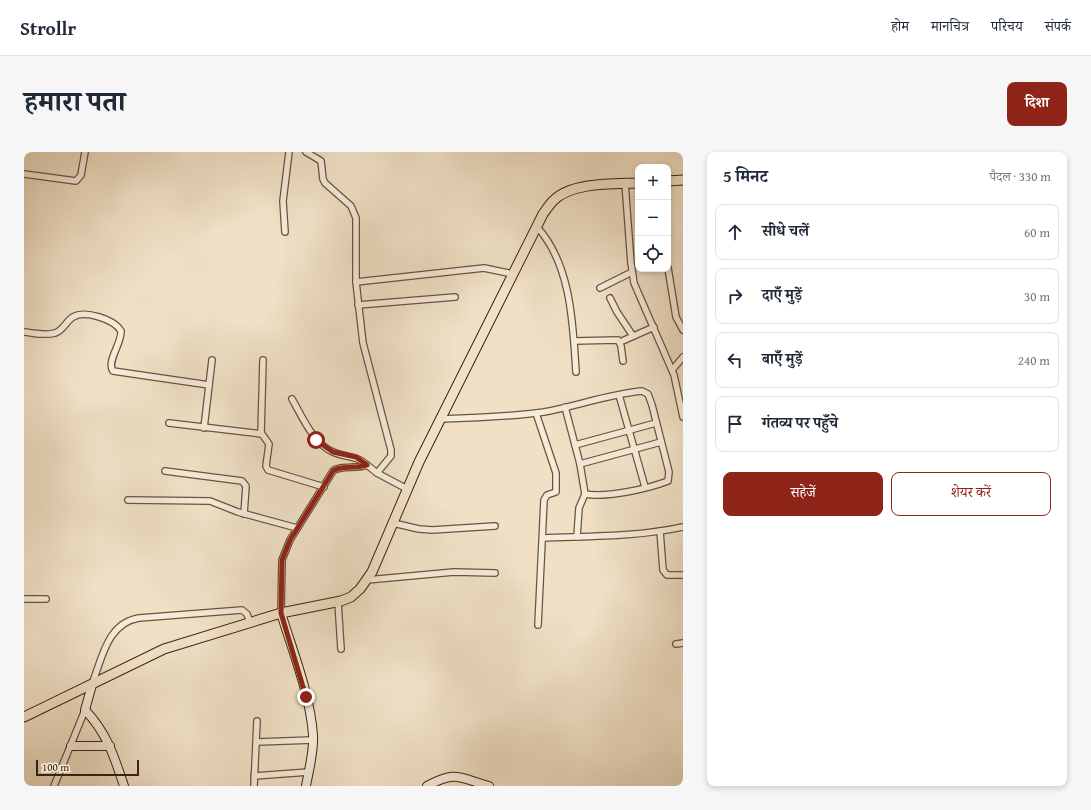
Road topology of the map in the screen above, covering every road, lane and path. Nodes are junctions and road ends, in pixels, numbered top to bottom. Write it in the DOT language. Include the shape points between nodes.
graph roads {
  1 [pos="85,152"];
  2 [pos="289,152"];
  3 [pos="306,152"];
  4 [pos="24,174"];
  5 [pos="683,180"];
  6 [pos="671,181"];
  7 [pos="625,183"];
  8 [pos="635,183"];
  9 [pos="536,227"];
  10 [pos="285,232"];
  11 [pos="632,272"];
  12 [pos="669,272"];
  13 [pos="513,274"];
  14 [pos="356,282"];
  15 [pos="600,288"];
  16 [pos="455,298"];
  17 [pos="610,298"];
  18 [pos="358,305"];
  19 [pos="654,327"];
  20 [pos="683,330"];
  21 [pos="24,332"];
  22 [pos="633,336"];
  23 [pos="574,341"];
  24 [pos="620,342"];
  25 [pos="683,357"];
  26 [pos="212,360"];
  27 [pos="263,360"];
  28 [pos="623,361"];
  29 [pos="672,370"];
  30 [pos="576,372"];
  31 [pos="209,385"];
  32 [pos="619,395"];
  33 [pos="292,400"];
  34 [pos="565,407"];
  35 [pos="536,413"];
  36 [pos="683,417"];
  37 [pos="440,419"];
  38 [pos="169,423"];
  39 [pos="656,423"];
  40 [pos="204,428"];
  41 [pos="629,431"];
  42 [pos="261,434"];
  43 [pos="661,442"];
  44 [pos="575,445"];
  45 [pos="634,450"];
  46 [pos="580,464"];
  47 [pos="367,465"];
  48 [pos="165,471"];
  49 [pos="377,473"];
  50 [pos="324,487"];
  51 [pos="645,487"];
  52 [pos="407,490"];
  53 [pos="585,494"];
  54 [pos="128,500"];
  55 [pos="244,514"];
  56 [pos="393,523"];
  57 [pos="495,526"];
  58 [pos="683,527"];
  59 [pos="297,528"];
  60 [pos="660,531"];
  61 [pos="577,537"];
  62 [pos="543,538"];
  63 [pos="495,573"];
  64 [pos="683,575"];
  65 [pos="367,580"];
  66 [pos="24,599"];
  67 [pos="46,599"];
  68 [pos="338,602"];
  69 [pos="281,613"];
  70 [pos="250,622"];
  71 [pos="538,625"];
  72 [pos="676,644"];
  73 [pos="683,644"];
  74 [pos="341,649"];
  75 [pos="92,685"];
  76 [pos="85,710"];
  77 [pos="24,717"];
  78 [pos="257,721"];
  79 [pos="312,740"];
  80 [pos="257,742"];
  81 [pos="71,746"];
  82 [pos="110,746"];
  83 [pos="309,772"];
  84 [pos="254,776"];
  85 [pos="54,786"];
  86 [pos="124,786"];
  87 [pos="254,786"];
  88 [pos="306,786"];
  89 [pos="427,786"];
  90 [pos="489,786"];
  1 -- 4 [label="street" via="81,175 76,181"];
  2 -- 10 [label="street" via="284,201"];
  3 -- 14 [label="street" via="321,160 325,183 351,206 356,218"];
  5 -- 6 [label="main road"];
  7 -- 8 [label="main road"];
  7 -- 9 [label="main road" via="570,190 553,200"];
  7 -- 11 [label="street"];
  9 -- 13 [label="main road"];
  9 -- 23 [label="street" via="551,247 565,282"];
  11 -- 15 [label="street"];
  11 -- 19 [label="street" via="640,300"];
  12 -- 20 [label="street" via="676,317"];
  13 -- 14 [label="street" via="484,268"];
  13 -- 37 [label="main road"];
  14 -- 18 [label="street"];
  16 -- 18 [label="street"];
  17 -- 22 [label="street"];
  18 -- 49 [label="street" via="363,343 391,450 391,456"];
  19 -- 22 [label="street"];
  19 -- 29 [label="street"];
  21 -- 31 [label="street" via="52,334 59,332 73,317 98,317 113,322 121,330 111,363 113,371"];
  22 -- 24 [label="street"];
  23 -- 24 [label="street"];
  23 -- 30 [label="street"];
  24 -- 28 [label="street"];
  25 -- 29 [label="street"];
  26 -- 31 [label="street"];
  27 -- 42 [label="street"];
  29 -- 36 [label="street"];
  31 -- 40 [label="street"];
  32 -- 34 [label="street"];
  32 -- 39 [label="street" via="644,392 648,394"];
  32 -- 41 [label="street"];
  33 -- 47 [label="street" via="316,440 333,452 356,457"];
  34 -- 35 [label="street"];
  34 -- 44 [label="street"];
  35 -- 37 [label="street"];
  35 -- 62 [label="street" via="557,478 556,492 547,495 544,500"];
  37 -- 52 [label="main road"];
  38 -- 40 [label="street"];
  39 -- 41 [label="street"];
  39 -- 43 [label="street"];
  40 -- 42 [label="street"];
  41 -- 44 [label="street"];
  41 -- 45 [label="street"];
  42 -- 50 [label="street" via="269,444 266,466 268,470"];
  43 -- 45 [label="street"];
  43 -- 51 [label="street" via="668,481"];
  44 -- 46 [label="street"];
  45 -- 46 [label="street"];
  45 -- 51 [label="street"];
  46 -- 53 [label="street"];
  47 -- 49 [label="street"];
  47 -- 50 [label="street" via="336,469"];
  48 -- 55 [label="street" via="242,481 246,486"];
  49 -- 52 [label="street"];
  50 -- 59 [label="street"];
  51 -- 53 [label="street" via="597,496"];
  52 -- 56 [label="main road"];
  53 -- 61 [label="street" via="579,508"];
  54 -- 55 [label="street" via="210,501"];
  55 -- 59 [label="street"];
  56 -- 57 [label="street" via="432,530"];
  56 -- 65 [label="main road"];
  58 -- 60 [label="street"];
  59 -- 69 [label="street" via="282,560"];
  60 -- 61 [label="street"];
  60 -- 64 [label="street" via="662,570 667,575"];
  61 -- 62 [label="street"];
  62 -- 71 [label="street"];
  63 -- 65 [label="street" via="454,572"];
  65 -- 68 [label="main road" via="351,597"];
  66 -- 67 [label="street"];
  68 -- 69 [label="main road"];
  68 -- 74 [label="street"];
  69 -- 70 [label="main road"];
  69 -- 79 [label="street" via="306,697"];
  70 -- 75 [label="main road" via="164,648"];
  70 -- 75 [label="street" via="242,610 128,621 121,624 112,634"];
  72 -- 73 [label="street"];
  75 -- 76 [label="street"];
  75 -- 77 [label="main road"];
  76 -- 81 [label="street"];
  76 -- 82 [label="street" via="98,724"];
  78 -- 80 [label="street"];
  79 -- 80 [label="street"];
  79 -- 83 [label="street"];
  80 -- 84 [label="street"];
  81 -- 82 [label="street"];
  81 -- 85 [label="street"];
  82 -- 86 [label="street"];
  83 -- 84 [label="street"];
  83 -- 88 [label="street"];
  84 -- 87 [label="street"];
  89 -- 90 [label="street" via="449,776"];
}
